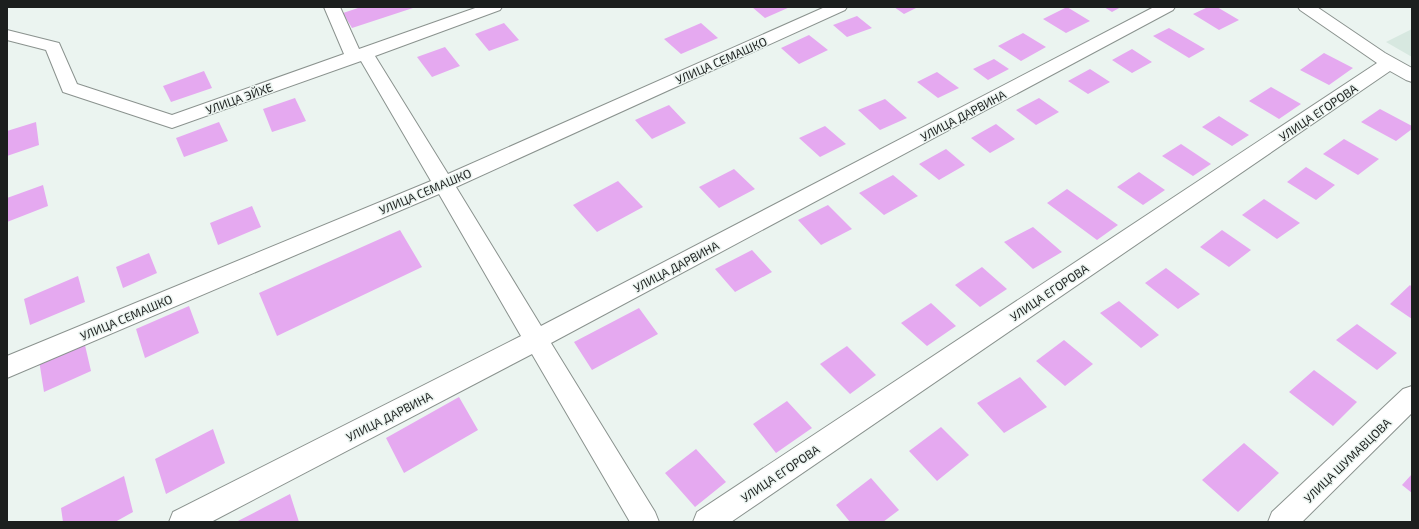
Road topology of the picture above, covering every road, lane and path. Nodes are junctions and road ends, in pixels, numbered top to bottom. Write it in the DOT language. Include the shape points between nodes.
graph roads {
  1 [pos="332,7"];
  2 [pos="494,7"];
  3 [pos="839,7"];
  4 [pos="1167,7"];
  5 [pos="1306,7"];
  6 [pos="468,11"];
  7 [pos="8,36"];
  8 [pos="359,55"];
  9 [pos="1390,63"];
  10 [pos="1412,76"];
  11 [pos="443,184"];
  12 [pos="536,340"];
  13 [pos="7,367"];
  14 [pos="1412,397"];
  15 [pos="183,522"];
  16 [pos="645,522"];
  17 [pos="707,522"];
  18 [pos="1282,522"];
  1 -- 8 [label="street"];
  2 -- 6 [label="street, УЛИЦА ЭЙХЕ"];
  3 -- 11 [label="street, УЛИЦА СЕМАШКО"];
  4 -- 12 [label="street, УЛИЦА ДАРВИНА"];
  5 -- 9 [label="street"];
  6 -- 8 [label="street, УЛИЦА ЭЙХЕ"];
  7 -- 8 [label="street, УЛИЦА ЭЙХЕ" via="53,47 69,88 172,122"];
  8 -- 11 [label="street"];
  9 -- 10 [label="street"];
  9 -- 17 [label="street, УЛИЦА ЕГОРОВА"];
  11 -- 12 [label="street"];
  11 -- 13 [label="street, УЛИЦА СЕМАШКО"];
  12 -- 15 [label="street, УЛИЦА ДАРВИНА"];
  12 -- 16 [label="street"];
  14 -- 18 [label="street, УЛИЦА ШУМАВЦОВА"];
}
